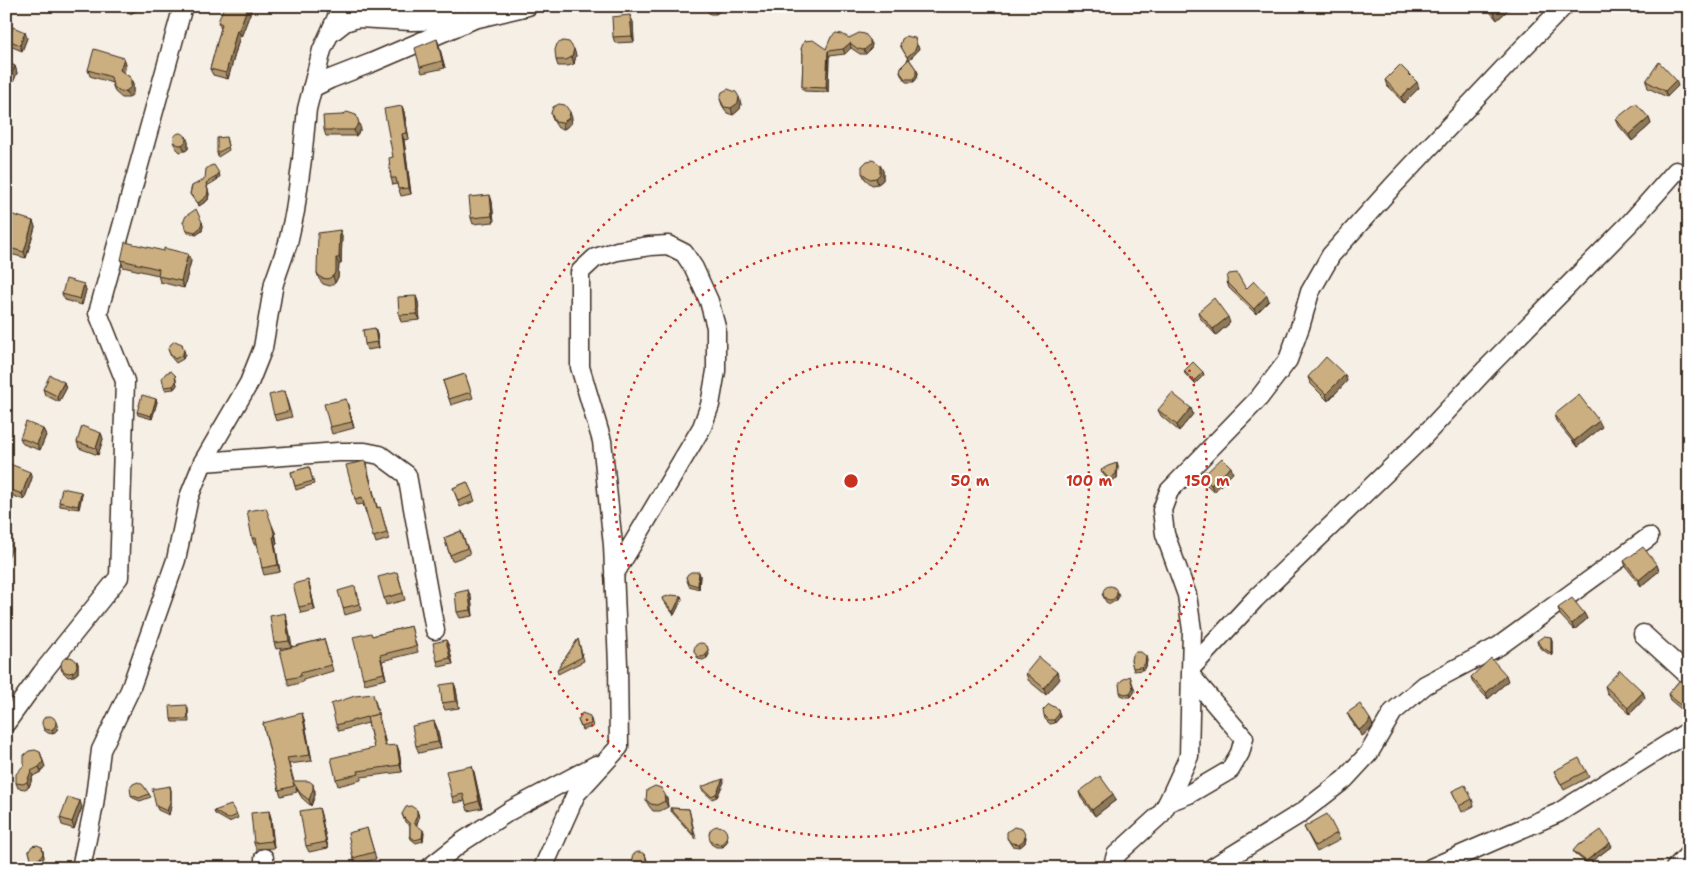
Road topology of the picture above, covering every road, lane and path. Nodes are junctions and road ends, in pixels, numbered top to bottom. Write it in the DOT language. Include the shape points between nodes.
graph roads {
  1 [pos="183,6"];
  2 [pos="342,6"];
  3 [pos="528,6"];
  4 [pos="1564,6"];
  5 [pos="474,19"];
  6 [pos="329,35"];
  7 [pos="312,88"];
  8 [pos="1676,171"];
  9 [pos="203,462"];
  10 [pos="1649,537"];
  11 [pos="614,575"];
  12 [pos="435,630"];
  13 [pos="1643,634"];
  14 [pos="1192,672"];
  15 [pos="1689,676"];
  16 [pos="6,723"];
  17 [pos="1689,731"];
  18 [pos="605,760"];
  19 [pos="1168,802"];
  20 [pos="1689,854"];
  21 [pos="81,868"];
  22 [pos="429,868"];
  23 [pos="543,868"];
  24 [pos="1112,868"];
  25 [pos="1212,868"];
  26 [pos="1431,868"];
  27 [pos="1675,868"];
  1 -- 16 [label="street" via="98,313 125,381 119,577"];
  2 -- 6 [label="street"];
  3 -- 5 [label="street"];
  4 -- 14 [label="street" via="1331,255 1310,292 1288,360 1259,398 1169,491 1162,510 1165,534 1187,595 1192,630"];
  5 -- 6 [label="street" via="358,18 345,22"];
  5 -- 7 [label="street"];
  6 -- 7 [label="street"];
  7 -- 9 [label="street" via="288,243 274,283 263,348 249,383"];
  8 -- 14 [label="street" via="1630,223 1420,440 1262,593"];
  9 -- 12 [label="street" via="338,452 380,455 407,475"];
  9 -- 21 [label="street" via="189,496 176,560 130,690 101,750"];
  10 -- 25 [label="street" via="1499,646 1425,686 1393,712 1370,753 1345,779 1301,813"];
  11 -- 11 [label="street" via="602,441 580,367 580,272 595,258 616,251 668,245 684,254 709,301 716,327 716,371 702,427"];
  11 -- 18 [label="street" via="618,747"];
  13 -- 15 [label="street"];
  14 -- 19 [label="street" via="1189,756"];
  14 -- 19 [label="street" via="1244,738 1230,770 1189,794"];
  17 -- 26 [label="street" via="1558,813"];
  18 -- 22 [label="street" via="511,810"];
  18 -- 23 [label="street" via="576,794"];
  19 -- 24 [label="street" via="1160,814 1116,855"];
  20 -- 27 [label="street"];
}
